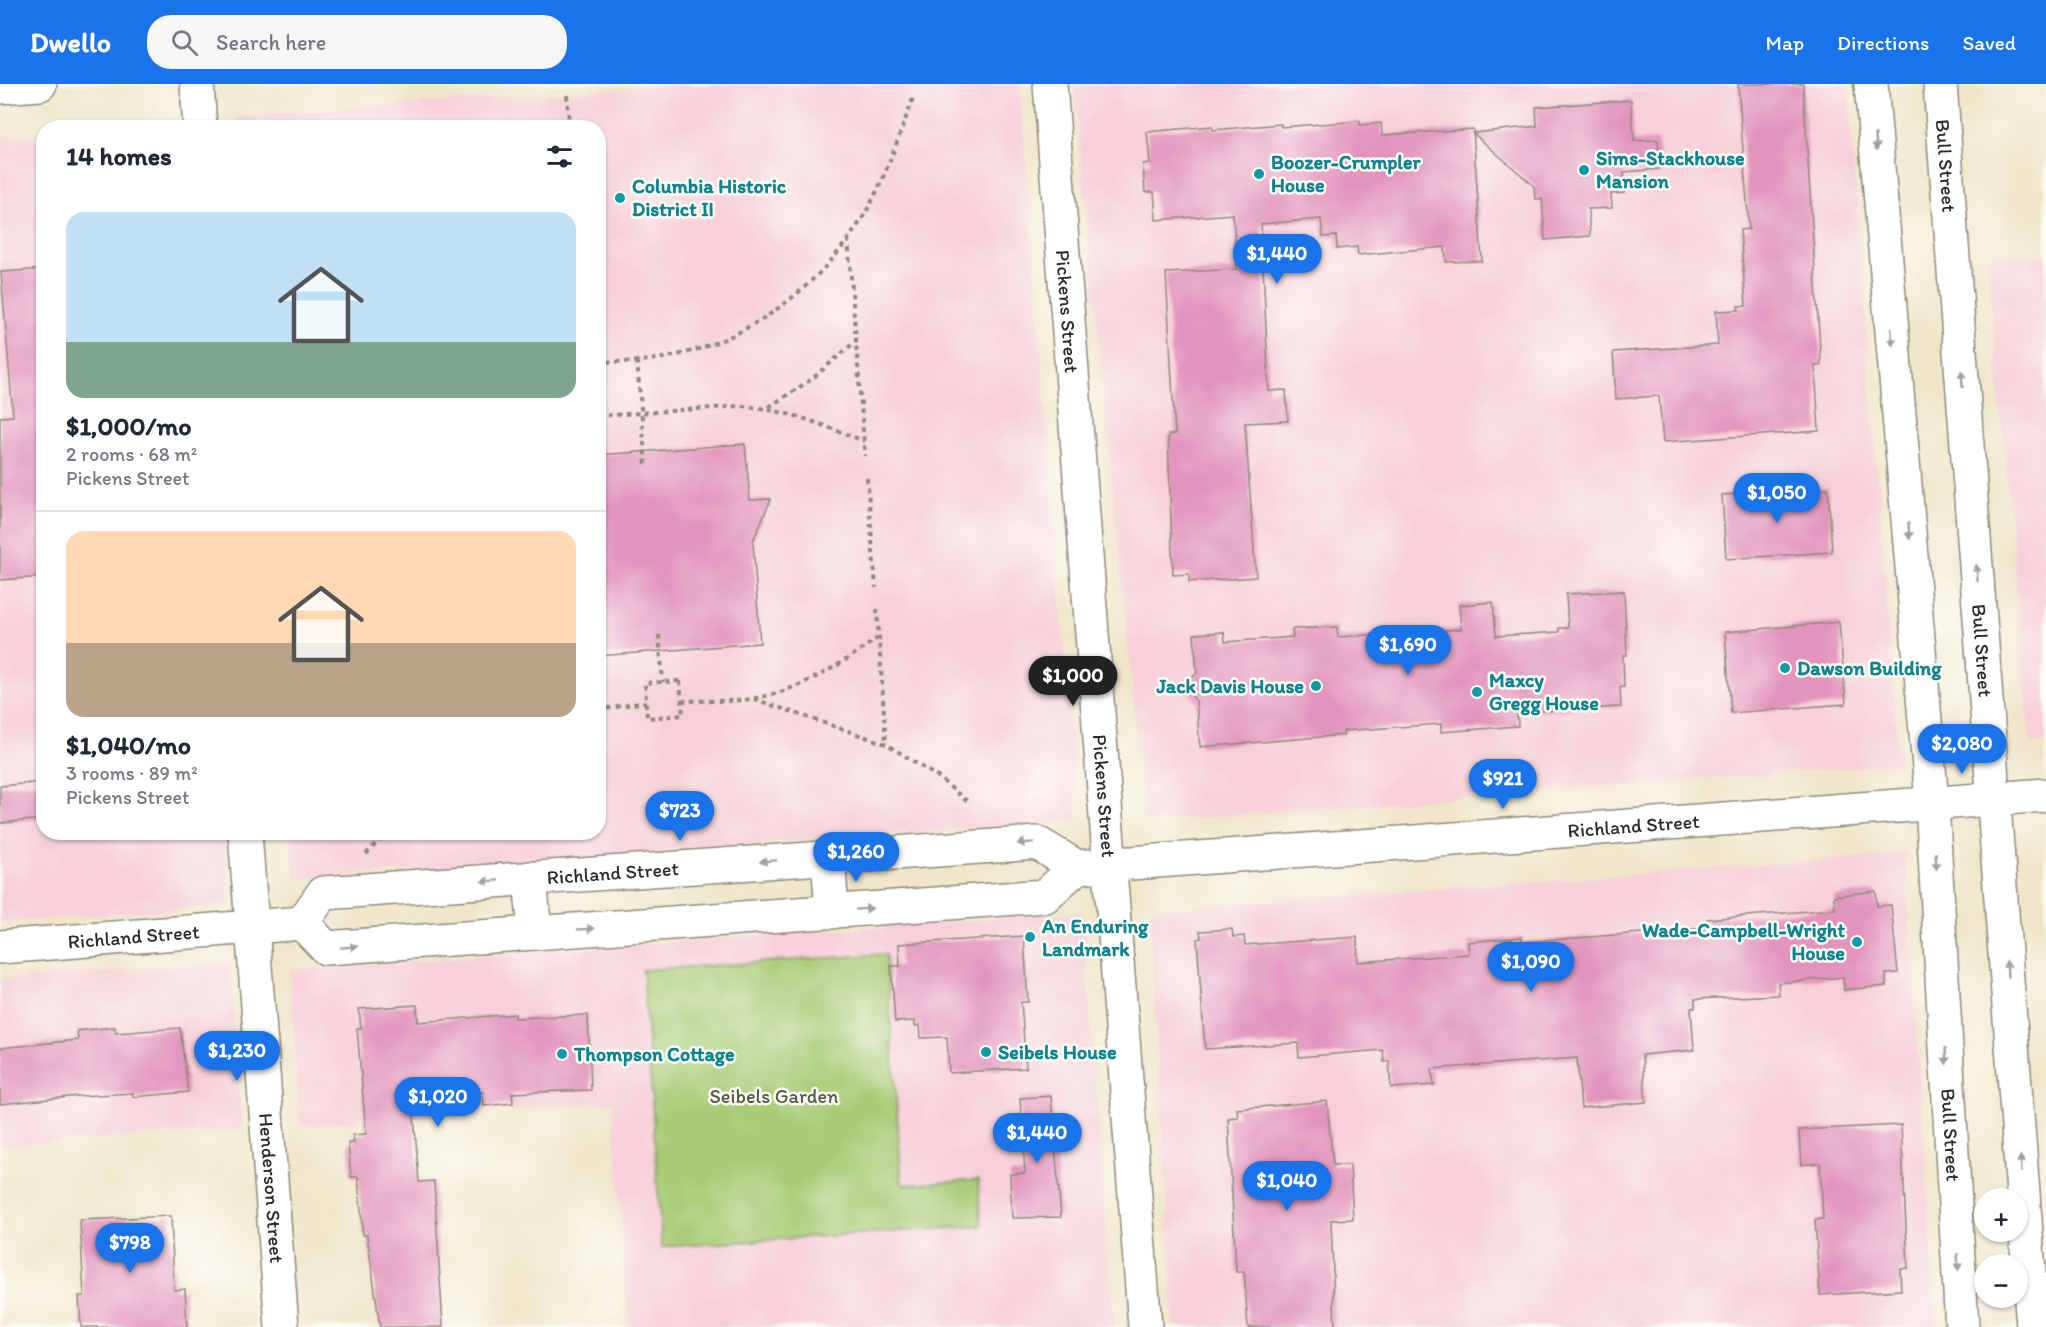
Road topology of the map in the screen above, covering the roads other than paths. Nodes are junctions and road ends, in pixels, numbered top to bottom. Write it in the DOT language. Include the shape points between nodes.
graph roads {
  1 [pos="40,84"];
  2 [pos="197,84"];
  3 [pos="1050,84"];
  4 [pos="1870,84"];
  5 [pos="1940,84"];
  6 [pos="0,87"];
  7 [pos="199,120"];
  8 [pos="2046,795"];
  9 [pos="1994,799"];
  10 [pos="1932,803"];
  11 [pos="246,840"];
  12 [pos="828,857"];
  13 [pos="1111,864"];
  14 [pos="1077,867"];
  15 [pos="530,878"];
  16 [pos="832,912"];
  17 [pos="302,923"];
  18 [pos="251,928"];
  19 [pos="536,933"];
  20 [pos="0,946"];
  21 [pos="282,1327"];
  22 [pos="1145,1327"];
  23 [pos="1962,1327"];
  24 [pos="2033,1327"];
  1 -- 6 [label="street"];
  2 -- 7 [label="street"];
  3 -- 13 [label="street, Pickens Street"];
  4 -- 10 [label="street, Bull Street, one-way"];
  9 -- 5 [label="street, Bull Street, one-way"];
  8 -- 9 [label="street, Richland Street"];
  9 -- 10 [label="street, Richland Street"];
  24 -- 9 [label="street, Bull Street, one-way"];
  10 -- 13 [label="street, Richland Street"];
  10 -- 23 [label="street, Bull Street, one-way"];
  11 -- 18 [label="street, Henderson Street"];
  14 -- 12 [label="street, Richland Street, one-way" via="1037,843"];
  12 -- 15 [label="street, Richland Street, one-way"];
  12 -- 16 [label="street"];
  13 -- 14 [label="street, Richland Street"];
  13 -- 22 [label="street, Pickens Street"];
  16 -- 14 [label="street, one-way" via="1045,896"];
  15 -- 17 [label="street, Richland Street, one-way" via="323,892"];
  15 -- 19 [label="street"];
  19 -- 16 [label="street, one-way"];
  17 -- 18 [label="street, Richland Street"];
  17 -- 19 [label="street, one-way" via="326,948"];
  18 -- 20 [label="street, Richland Street"];
  18 -- 21 [label="street, Henderson Street"];
}
